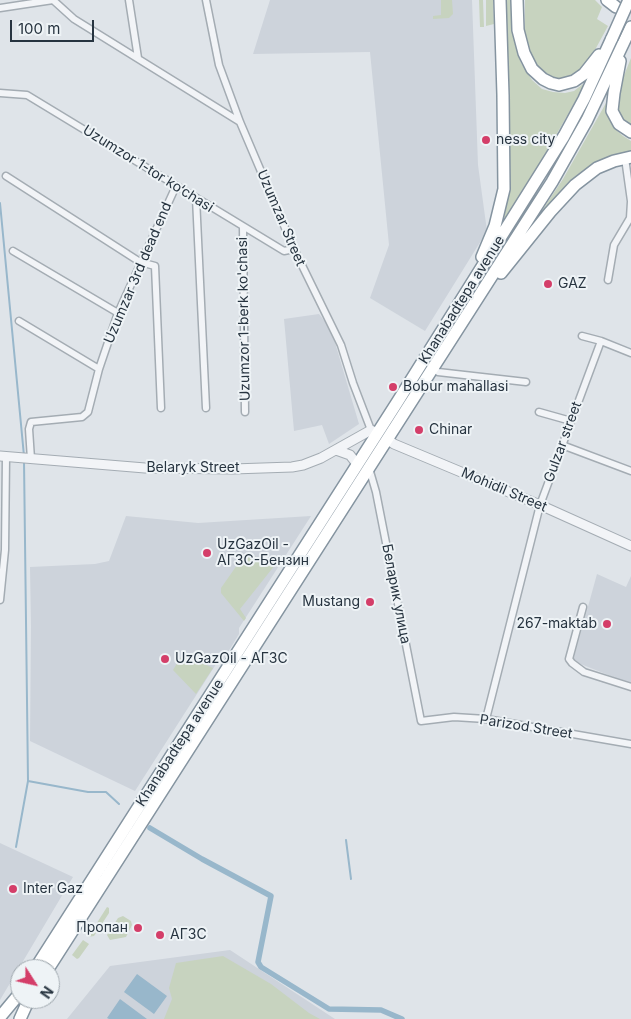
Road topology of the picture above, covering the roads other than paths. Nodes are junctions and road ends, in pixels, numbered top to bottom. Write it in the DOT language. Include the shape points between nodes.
graph roads {
  1 [pos="129,0"];
  2 [pos="206,0"];
  3 [pos="500,0"];
  4 [pos="517,0"];
  5 [pos="629,0"];
  6 [pos="0,8"];
  7 [pos="631,27"];
  8 [pos="612,38"];
  9 [pos="622,47"];
  10 [pos="138,58"];
  11 [pos="0,93"];
  12 [pos="240,122"];
  13 [pos="631,132"];
  14 [pos="628,157"];
  15 [pos="6,176"];
  16 [pos="176,186"];
  17 [pos="196,198"];
  18 [pos="631,201"];
  19 [pos="630,218"];
  20 [pos="243,227"];
  21 [pos="294,250"];
  22 [pos="13,251"];
  23 [pos="140,262"];
  24 [pos="608,280"];
  25 [pos="456,309"];
  26 [pos="118,313"];
  27 [pos="467,315"];
  28 [pos="19,321"];
  29 [pos="582,336"];
  30 [pos="601,341"];
  31 [pos="631,353"];
  32 [pos="432,368"];
  33 [pos="99,369"];
  34 [pos="526,382"];
  35 [pos="161,408"];
  36 [pos="206,408"];
  37 [pos="246,412"];
  38 [pos="539,412"];
  39 [pos="571,421"];
  40 [pos="378,434"];
  41 [pos="562,445"];
  42 [pos="336,450"];
  43 [pos="2,455"];
  44 [pos="26,459"];
  45 [pos="363,466"];
  46 [pos="631,471"];
  47 [pos="540,505"];
  48 [pos="3,540"];
  49 [pos="631,546"];
  50 [pos="0,600"];
  51 [pos="583,606"];
  52 [pos="631,687"];
  53 [pos="486,719"];
  54 [pos="420,721"];
  55 [pos="631,744"];
  56 [pos="78,911"];
  57 [pos="42,959"];
  58 [pos="53,959"];
  59 [pos="10,1006"];
  60 [pos="0,1018"];
  1 -- 10 [label="street"];
  2 -- 12 [label="street, Uzumzar Street" via="219,65"];
  3 -- 25 [label="highway" via="504,189 495,226"];
  4 -- 8 [label="highway" via="518,30 524,53 537,74 551,83 563,85 578,79"];
  5 -- 8 [label="highway, Khanabadtepa avenue, bridge"];
  6 -- 10 [label="street" via="53,0 74,19"];
  7 -- 9 [label="highway, Khanabadtepa avenue"];
  8 -- 25 [label="highway, Khanabadtepa avenue" via="564,136"];
  9 -- 13 [label="highway" via="612,109 619,124"];
  9 -- 27 [label="highway, Khanabadtepa avenue" via="562,165"];
  10 -- 12 [label="street"];
  11 -- 16 [label="street, Uzumzor 1-tor ko‘chasi" via="27,95"];
  12 -- 21 [label="street, Uzumzar Street"];
  14 -- 18 [label="street"];
  14 -- 27 [label="highway" via="597,168 575,185"];
  15 -- 23 [label="street"];
  16 -- 17 [label="street, Uzumzor 1-tor ko‘chasi"];
  16 -- 23 [label="street, Uzumzar 3rd dead end"];
  17 -- 20 [label="street, Uzumzor 1-tor ko‘chasi"];
  17 -- 36 [label="street"];
  18 -- 19 [label="street"];
  19 -- 24 [label="street" via="614,245"];
  20 -- 21 [label="street, Uzumzor 1-tor ko‘chasi" via="284,251"];
  20 -- 37 [label="street, Uzumzor 1-berk ko'chasi"];
  21 -- 40 [label="street, Uzumzar Street" via="341,345 352,383"];
  22 -- 26 [label="street"];
  23 -- 26 [label="street, Uzumzar 3rd dead end"];
  23 -- 35 [label="street" via="155,266"];
  25 -- 40 [label="highway, Khanabadtepa avenue"];
  26 -- 33 [label="street, Uzumzar 3rd dead end"];
  27 -- 32 [label="highway, Khanabadtepa avenue"];
  28 -- 33 [label="street"];
  29 -- 30 [label="street"];
  30 -- 31 [label="street"];
  30 -- 39 [label="street, Gulzar street"];
  32 -- 34 [label="street" via="438,372"];
  32 -- 40 [label="highway, Khanabadtepa avenue"];
  33 -- 44 [label="street, Uzumzar 3rd dead end" via="86,415 31,422"];
  38 -- 39 [label="street"];
  39 -- 41 [label="street, Gulzar street"];
  40 -- 42 [label="street, Belaryk Street"];
  40 -- 45 [label="highway, Khanabadtepa avenue"];
  40 -- 47 [label="street, Mohidil Street"];
  41 -- 46 [label="street"];
  41 -- 47 [label="street, Gulzar street"];
  42 -- 44 [label="street, Belaryk Street" via="297,466 233,469 145,468"];
  42 -- 45 [label="street" via="350,455"];
  43 -- 44 [label="street, Belaryk Street"];
  43 -- 48 [label="street"];
  45 -- 54 [label="street, Беларик улица" via="376,492"];
  45 -- 56 [label="highway, Khanabadtepa avenue"];
  47 -- 49 [label="street, Mohidil Street"];
  47 -- 53 [label="street, Gulzar street"];
  48 -- 50 [label="street"];
  51 -- 52 [label="street" via="569,659 584,672"];
  53 -- 54 [label="street, Parizod Street" via="454,717"];
  53 -- 55 [label="street, Parizod Street"];
  56 -- 57 [label="highway, Khanabadtepa avenue"];
  56 -- 58 [label="highway, Khanabadtepa avenue"];
  59 -- 60 [label="highway"];
}
